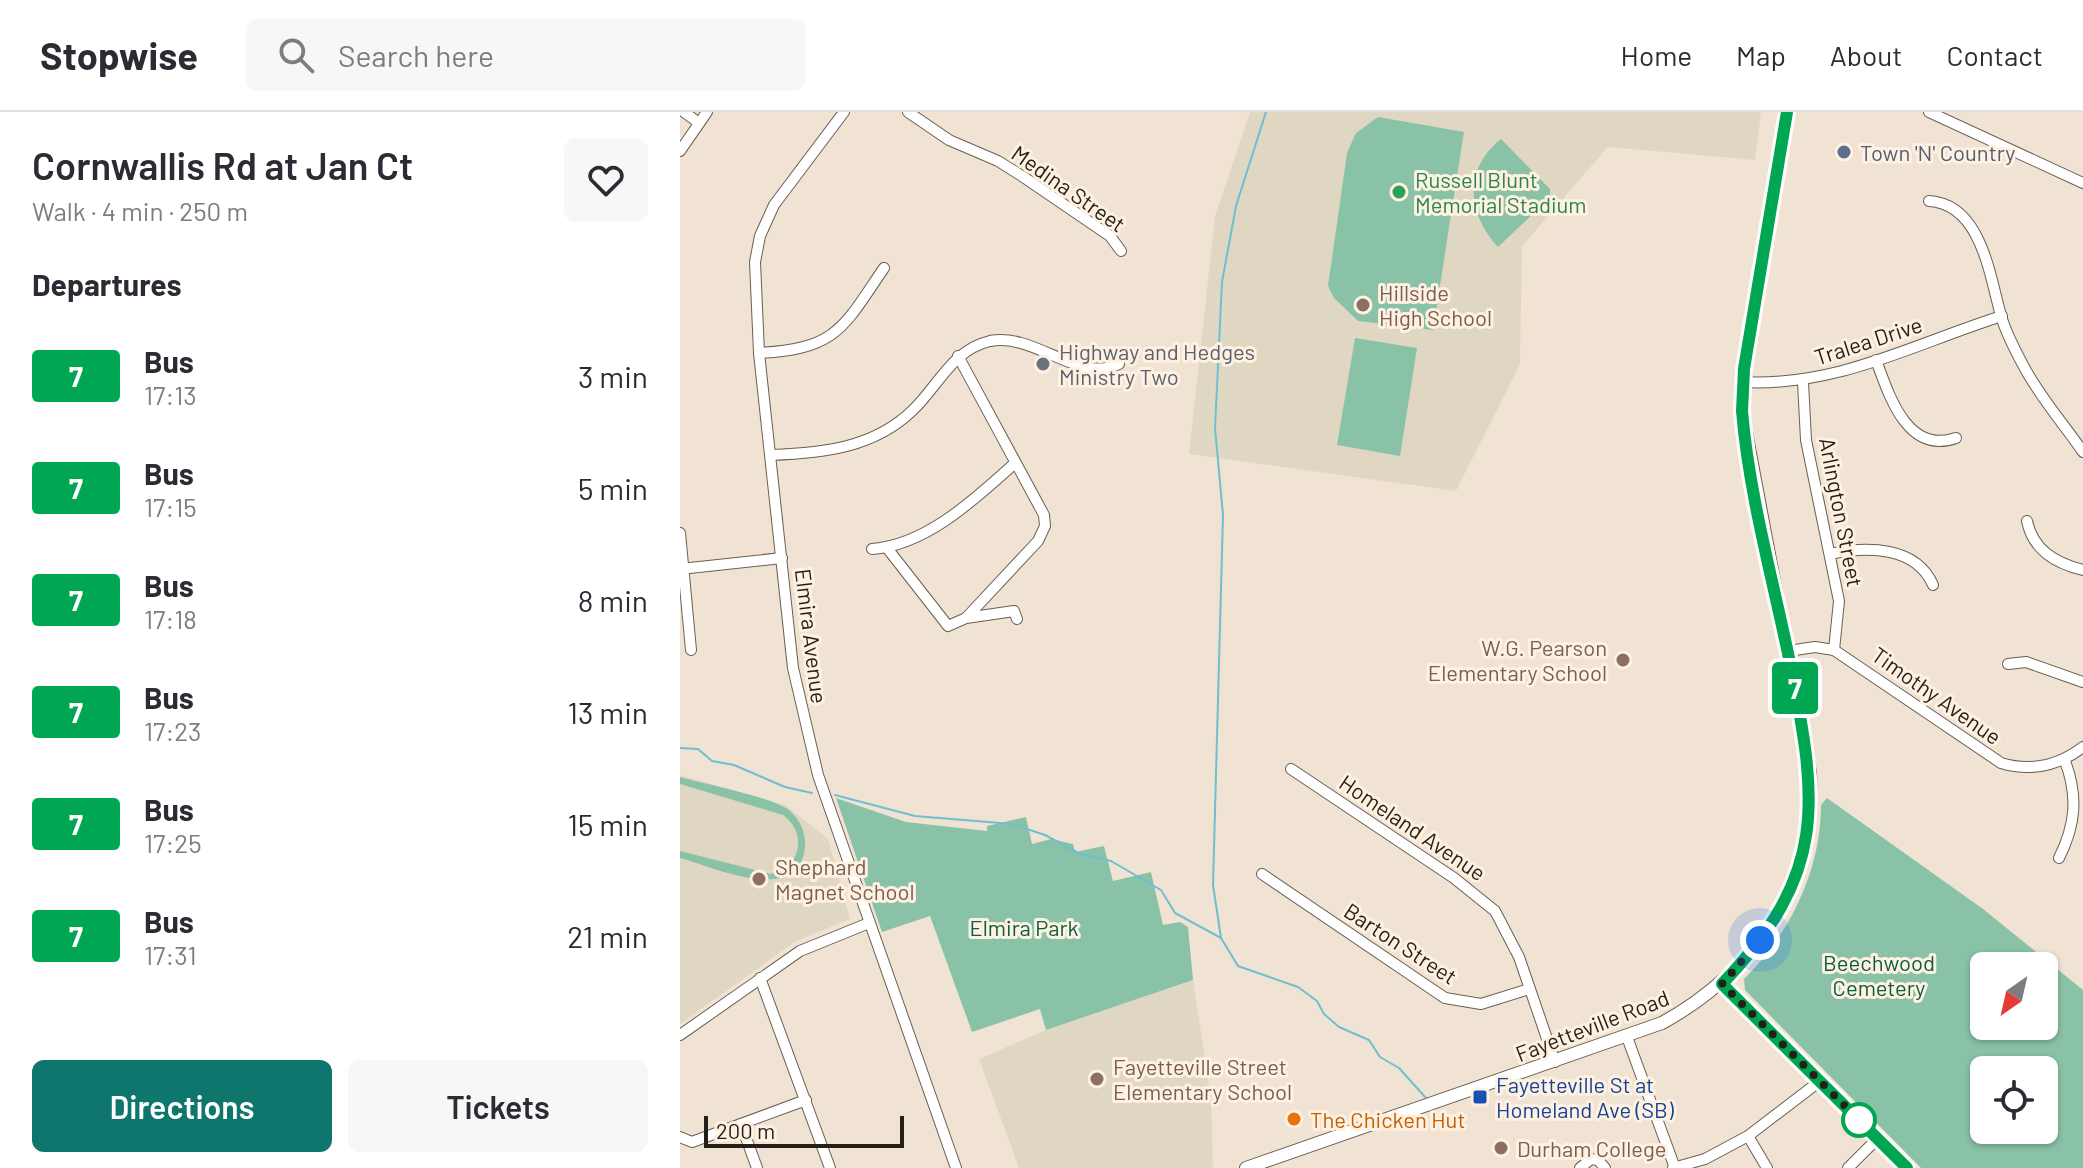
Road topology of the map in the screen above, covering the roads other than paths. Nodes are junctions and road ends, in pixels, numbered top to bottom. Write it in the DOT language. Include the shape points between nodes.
graph roads {
  1 [pos="684,112"];
  2 [pos="707,112"];
  3 [pos="844,112"];
  4 [pos="908,112"];
  5 [pos="1787,112"];
  6 [pos="1929,112"];
  7 [pos="699,123"];
  8 [pos="680,151"];
  9 [pos="2083,183"];
  10 [pos="1929,201"];
  11 [pos="1121,251"];
  12 [pos="884,268"];
  13 [pos="2002,316"];
  14 [pos="759,353"];
  15 [pos="958,356"];
  16 [pos="1876,360"];
  17 [pos="1119,364"];
  18 [pos="1743,382"];
  19 [pos="1803,382"];
  20 [pos="1956,438"];
  21 [pos="2083,452"];
  22 [pos="771,455"];
  23 [pos="1015,463"];
  24 [pos="2027,521"];
  25 [pos="680,533"];
  26 [pos="887,548"];
  27 [pos="872,549"];
  28 [pos="1830,554"];
  29 [pos="782,558"];
  30 [pos="682,569"];
  31 [pos="2083,570"];
  32 [pos="1933,585"];
  33 [pos="971,618"];
  34 [pos="1017,619"];
  35 [pos="691,650"];
  36 [pos="1834,650"];
  37 [pos="1788,651"];
  38 [pos="2008,664"];
  39 [pos="2083,682"];
  40 [pos="2083,747"];
  41 [pos="2065,761"];
  42 [pos="1291,769"];
  43 [pos="2059,858"];
  44 [pos="1262,874"];
  45 [pos="869,923"];
  46 [pos="760,978"];
  47 [pos="1722,984"];
  48 [pos="1529,989"];
  49 [pos="680,1035"];
  50 [pos="1627,1037"];
  51 [pos="1555,1062"];
  52 [pos="1820,1081"];
  53 [pos="806,1100"];
  54 [pos="741,1124"];
  55 [pos="1748,1136"];
  56 [pos="680,1138"];
  57 [pos="1877,1139"];
  58 [pos="1273,1164"];
  59 [pos="757,1168"];
  60 [pos="830,1168"];
  61 [pos="956,1168"];
  62 [pos="1246,1168"];
  63 [pos="1580,1168"];
  64 [pos="1605,1168"];
  65 [pos="1674,1168"];
  66 [pos="1767,1168"];
  67 [pos="1848,1168"];
  68 [pos="1907,1168"];
  1 -- 7 [label="street"];
  2 -- 7 [label="street"];
  3 -- 14 [label="street, Elmira Avenue" via="774,205 760,236 754,271"];
  4 -- 11 [label="street, Medina Street" via="949,140 1022,176 1110,236"];
  5 -- 18 [label="main road, Fayetteville Road"];
  6 -- 9 [label="street"];
  7 -- 8 [label="street"];
  10 -- 13 [label="street" via="1952,209 1980,243"];
  12 -- 14 [label="street" via="847,322 824,342"];
  13 -- 16 [label="street, Tralea Drive"];
  13 -- 21 [label="street" via="2025,369"];
  14 -- 22 [label="street, Elmira Avenue"];
  15 -- 17 [label="street" via="999,340 1099,370"];
  15 -- 22 [label="street" via="913,410 873,437 810,454"];
  15 -- 23 [label="street"];
  16 -- 19 [label="street, Tralea Drive"];
  16 -- 20 [label="street" via="1890,399 1908,426 1932,440"];
  18 -- 19 [label="street, Tralea Drive"];
  18 -- 37 [label="main road, Fayetteville Road" via="1742,420"];
  19 -- 28 [label="street, Arlington Street" via="1806,440"];
  22 -- 29 [label="street, Elmira Avenue"];
  23 -- 26 [label="street" via="927,531"];
  23 -- 33 [label="street" via="1043,510 1043,531"];
  24 -- 31 [label="street" via="2030,538 2044,553"];
  25 -- 30 [label="street"];
  26 -- 27 [label="street"];
  26 -- 33 [label="street" via="948,626"];
  28 -- 32 [label="street" via="1865,549 1896,554 1927,570"];
  28 -- 36 [label="street, Arlington Street" via="1840,610"];
  29 -- 30 [label="street"];
  29 -- 45 [label="street, Elmira Avenue" via="799,706"];
  30 -- 35 [label="street"];
  33 -- 34 [label="street" via="1014,611"];
  36 -- 37 [label="street"];
  36 -- 41 [label="street, Timothy Avenue" via="1992,759 2033,767"];
  37 -- 47 [label="main road, Fayetteville Road" via="1809,754 1805,847 1771,924"];
  38 -- 39 [label="street" via="2026,662"];
  40 -- 41 [label="street"];
  41 -- 43 [label="street" via="2073,780 2075,811"];
  42 -- 48 [label="street, Homeland Avenue" via="1484,900 1504,924"];
  44 -- 48 [label="street, Barton Street" via="1445,998 1481,1004"];
  45 -- 46 [label="street" via="800,951"];
  45 -- 61 [label="street, Elmira Avenue"];
  46 -- 49 [label="street"];
  46 -- 53 [label="street"];
  47 -- 50 [label="main road, Fayetteville Road" via="1681,1013"];
  47 -- 52 [label="street"];
  48 -- 51 [label="street, Homeland Avenue"];
  50 -- 51 [label="main road, Fayetteville Road"];
  50 -- 65 [label="street"];
  51 -- 58 [label="main road, Fayetteville Road"];
  52 -- 55 [label="street"];
  52 -- 57 [label="street"];
  53 -- 54 [label="street"];
  53 -- 60 [label="street"];
  54 -- 56 [label="street" via="692,1142"];
  54 -- 59 [label="street"];
  55 -- 65 [label="street" via="1705,1159"];
  55 -- 66 [label="street"];
  57 -- 67 [label="street"];
  57 -- 68 [label="street"];
  58 -- 62 [label="main road, Fayetteville Road"];
  63 -- 64 [label="street" via="1591,1159"];
}
